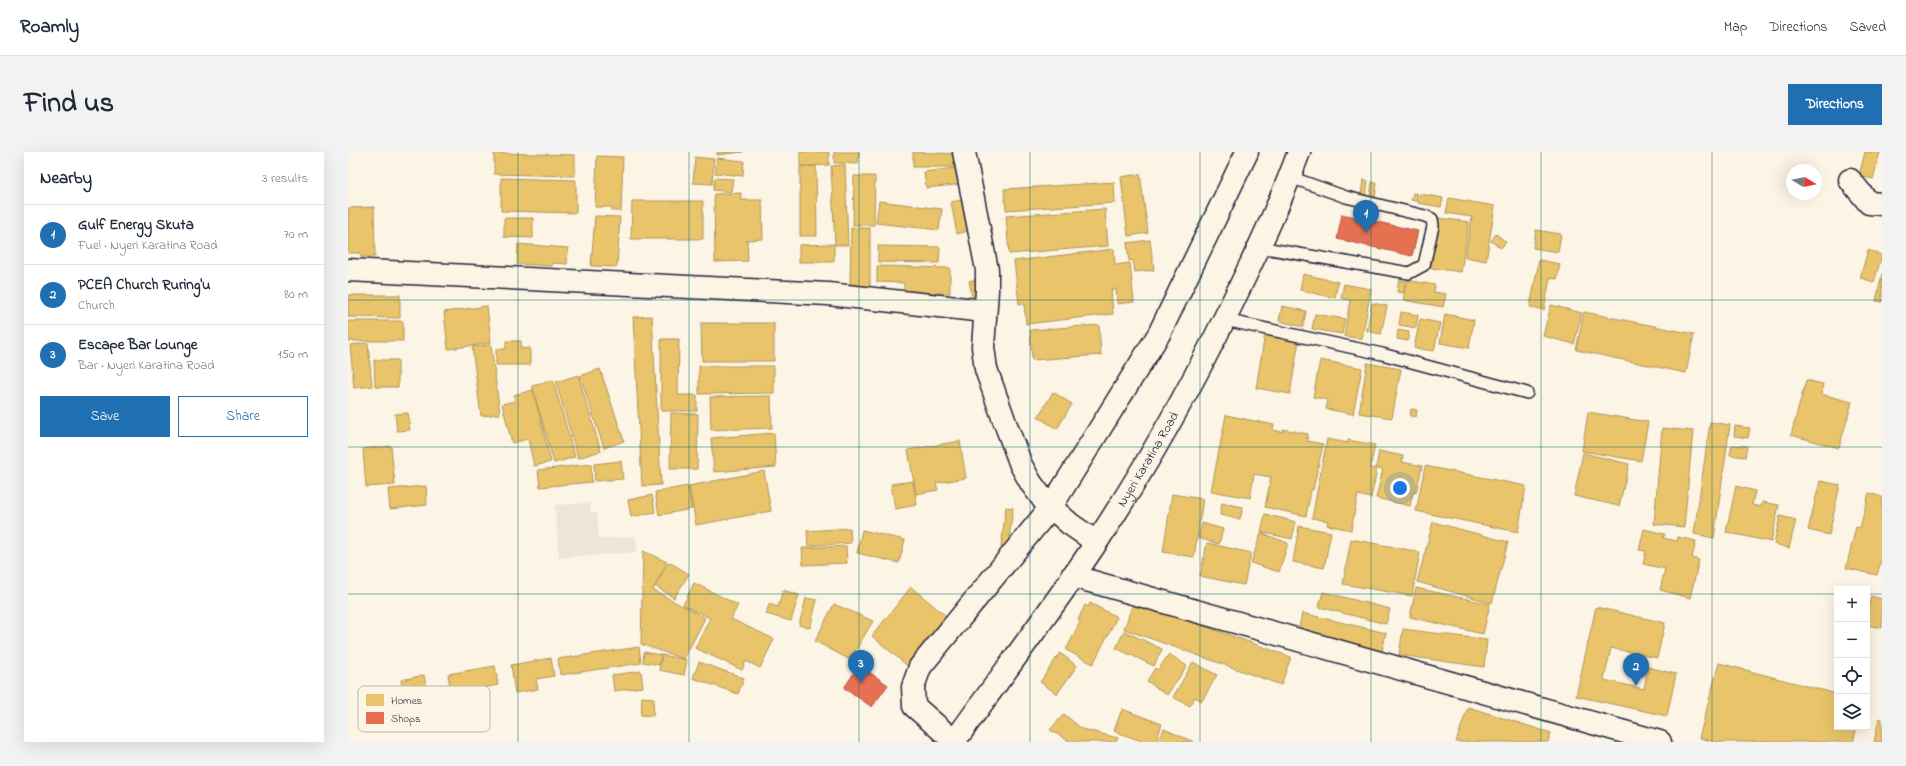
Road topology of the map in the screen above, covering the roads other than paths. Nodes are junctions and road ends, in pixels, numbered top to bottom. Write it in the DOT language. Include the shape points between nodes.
graph roads {
  1 [pos="964,152"];
  2 [pos="1247,152"];
  3 [pos="1299,152"];
  4 [pos="1290,177"];
  5 [pos="1850,180"];
  6 [pos="1882,204"];
  7 [pos="1259,247"];
  8 [pos="348,270"];
  9 [pos="985,311"];
  10 [pos="1224,320"];
  11 [pos="1527,393"];
  12 [pos="1051,507"];
  13 [pos="1096,542"];
  14 [pos="1072,576"];
  15 [pos="954,742"];
  16 [pos="1660,742"];
  1 -- 9 [label="main road" via="987,270"];
  2 -- 12 [label="main road" via="1159,334"];
  3 -- 4 [label="main road, Nyeri Karatina Road"];
  4 -- 7 [label="main road, Nyeri Karatina Road"];
  4 -- 7 [label="lane" via="1346,197 1432,219 1433,226 1424,265 1409,273"];
  5 -- 6 [label="main road" via="1868,203"];
  7 -- 10 [label="main road, Nyeri Karatina Road"];
  8 -- 9 [label="main road" via="828,294"];
  9 -- 12 [label="main road" via="983,347 986,369 1021,465 1031,483"];
  10 -- 11 [label="lane" via="1382,354"];
  10 -- 13 [label="main road, Nyeri Karatina Road" via="1145,463"];
  12 -- 13 [label="main road"];
  12 -- 15 [label="main road" via="920,667 913,687 914,706"];
  13 -- 14 [label="main road, Nyeri Karatina Road"];
  14 -- 15 [label="main road, Nyeri Karatina Road"];
  14 -- 16 [label="main road"];
}
